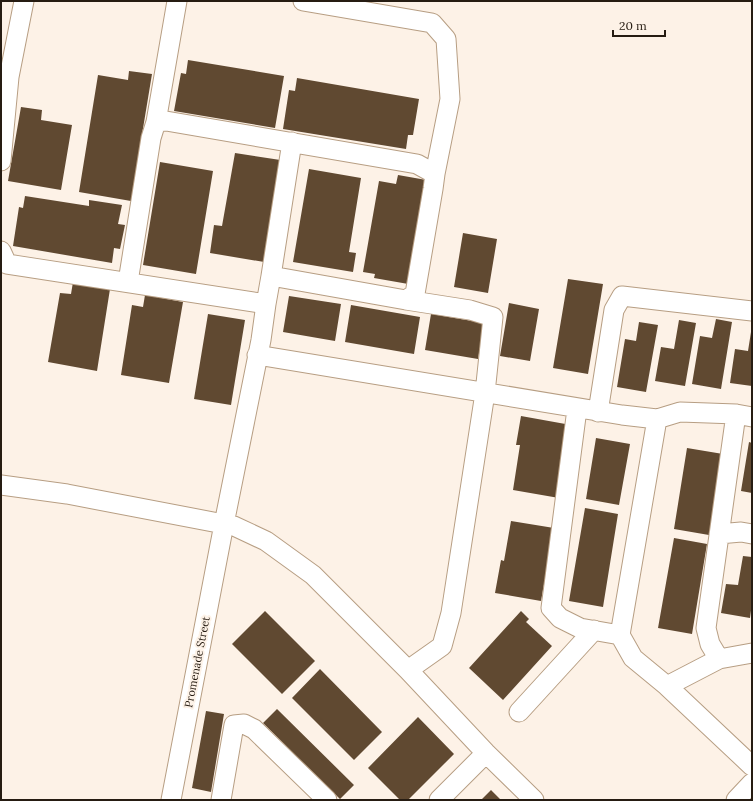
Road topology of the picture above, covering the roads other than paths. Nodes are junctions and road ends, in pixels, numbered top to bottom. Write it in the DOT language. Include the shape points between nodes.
graph roads {
  1 [pos="24,1"];
  2 [pos="177,1"];
  3 [pos="303,1"];
  4 [pos="156,122"];
  5 [pos="292,142"];
  6 [pos="1,161"];
  7 [pos="435,174"];
  8 [pos="1,251"];
  9 [pos="271,276"];
  10 [pos="128,282"];
  11 [pos="406,300"];
  12 [pos="266,304"];
  13 [pos="752,311"];
  14 [pos="257,355"];
  15 [pos="485,393"];
  16 [pos="577,409"];
  17 [pos="598,412"];
  18 [pos="744,415"];
  19 [pos="658,419"];
  20 [pos="1,485"];
  21 [pos="224,524"];
  22 [pos="719,534"];
  23 [pos="752,534"];
  24 [pos="594,630"];
  25 [pos="620,635"];
  26 [pos="752,653"];
  27 [pos="719,659"];
  28 [pos="408,670"];
  29 [pos="667,686"];
  30 [pos="519,712"];
  31 [pos="486,754"];
  32 [pos="752,766"];
  33 [pos="752,783"];
  34 [pos="171,800"];
  35 [pos="221,800"];
  36 [pos="327,800"];
  37 [pos="439,800"];
  38 [pos="534,800"];
  39 [pos="736,800"];
  1 -- 6 [label="street" via="9,77"];
  2 -- 4 [label="street"];
  3 -- 7 [label="street" via="432,23 446,39 450,99"];
  4 -- 5 [label="street" via="166,121"];
  4 -- 10 [label="street" via="151,138"];
  5 -- 7 [label="street" via="417,164"];
  5 -- 9 [label="street, Promenade Street"];
  7 -- 11 [label="street" via="414,294"];
  8 -- 10 [label="street" via="7,264"];
  9 -- 11 [label="street"];
  9 -- 12 [label="street, Promenade Street"];
  10 -- 12 [label="street"];
  11 -- 15 [label="street" via="470,310 493,317"];
  12 -- 14 [label="street, Promenade Street"];
  13 -- 17 [label="street" via="622,296 614,310"];
  14 -- 15 [label="street"];
  14 -- 21 [label="street, Promenade Street"];
  15 -- 16 [label="street"];
  15 -- 28 [label="street" via="451,613 442,646"];
  16 -- 17 [label="street"];
  16 -- 24 [label="street" via="551,608 560,618 580,628"];
  17 -- 19 [label="street"];
  18 -- 19 [label="street" via="680,412"];
  18 -- 22 [label="street"];
  19 -- 25 [label="street"];
  20 -- 21 [label="street" via="66,494"];
  21 -- 28 [label="street" via="266,541 313,575"];
  21 -- 34 [label="street, Promenade Street"];
  22 -- 23 [label="street"];
  22 -- 27 [label="street" via="706,628 710,644"];
  24 -- 25 [label="street"];
  24 -- 30 [label="street"];
  25 -- 29 [label="street" via="633,658"];
  26 -- 27 [label="street"];
  27 -- 29 [label="street"];
  28 -- 31 [label="street"];
  29 -- 32 [label="street"];
  31 -- 37 [label="street"];
  31 -- 38 [label="street"];
  33 -- 39 [label="street"];
  35 -- 36 [label="street" via="234,725 244,724 254,729"];
}
